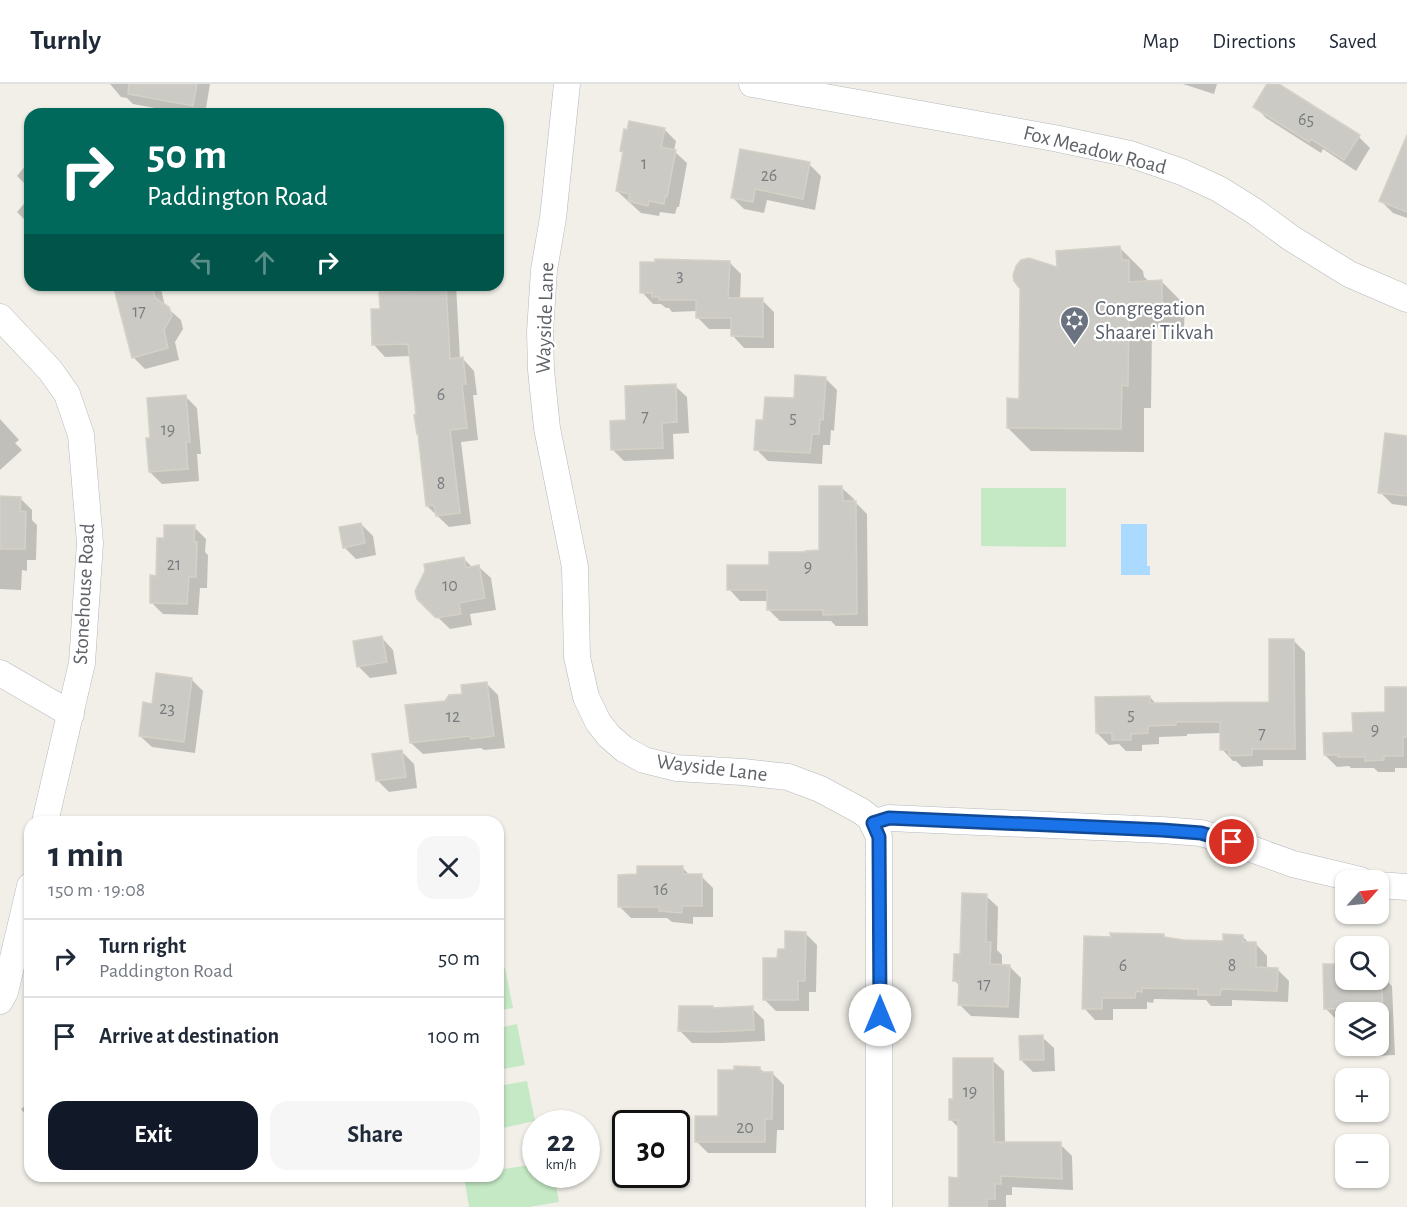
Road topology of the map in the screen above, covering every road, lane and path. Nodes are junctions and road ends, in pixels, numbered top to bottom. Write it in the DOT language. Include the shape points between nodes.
graph roads {
  1 [pos="567,84"];
  2 [pos="752,84"];
  3 [pos="1407,299"];
  4 [pos="0,317"];
  5 [pos="0,673"];
  6 [pos="71,714"];
  7 [pos="46,816"];
  8 [pos="873,823"];
  9 [pos="1335,874"];
  10 [pos="1389,886"];
  11 [pos="1407,887"];
  12 [pos="24,910"];
  13 [pos="0,1001"];
  14 [pos="879,1207"];
  1 -- 8 [label="street, Wayside Lane" via="544,270 541,370 547,428 575,567 577,657 586,697 609,736 644,760 676,768 788,777 847,802"];
  2 -- 3 [label="street, Fox Meadow Road" via="1130,154 1219,189 1349,274"];
  4 -- 6 [label="street, Stonehouse Road" via="67,394 81,435 90,543 82,663"];
  5 -- 6 [label="street"];
  6 -- 7 [label="street, Stonehouse Road"];
  8 -- 9 [label="street" via="889,818 1201,833"];
  8 -- 14 [label="street" via="879,837"];
  10 -- 11 [label="street"];
  12 -- 13 [label="street"];
}
